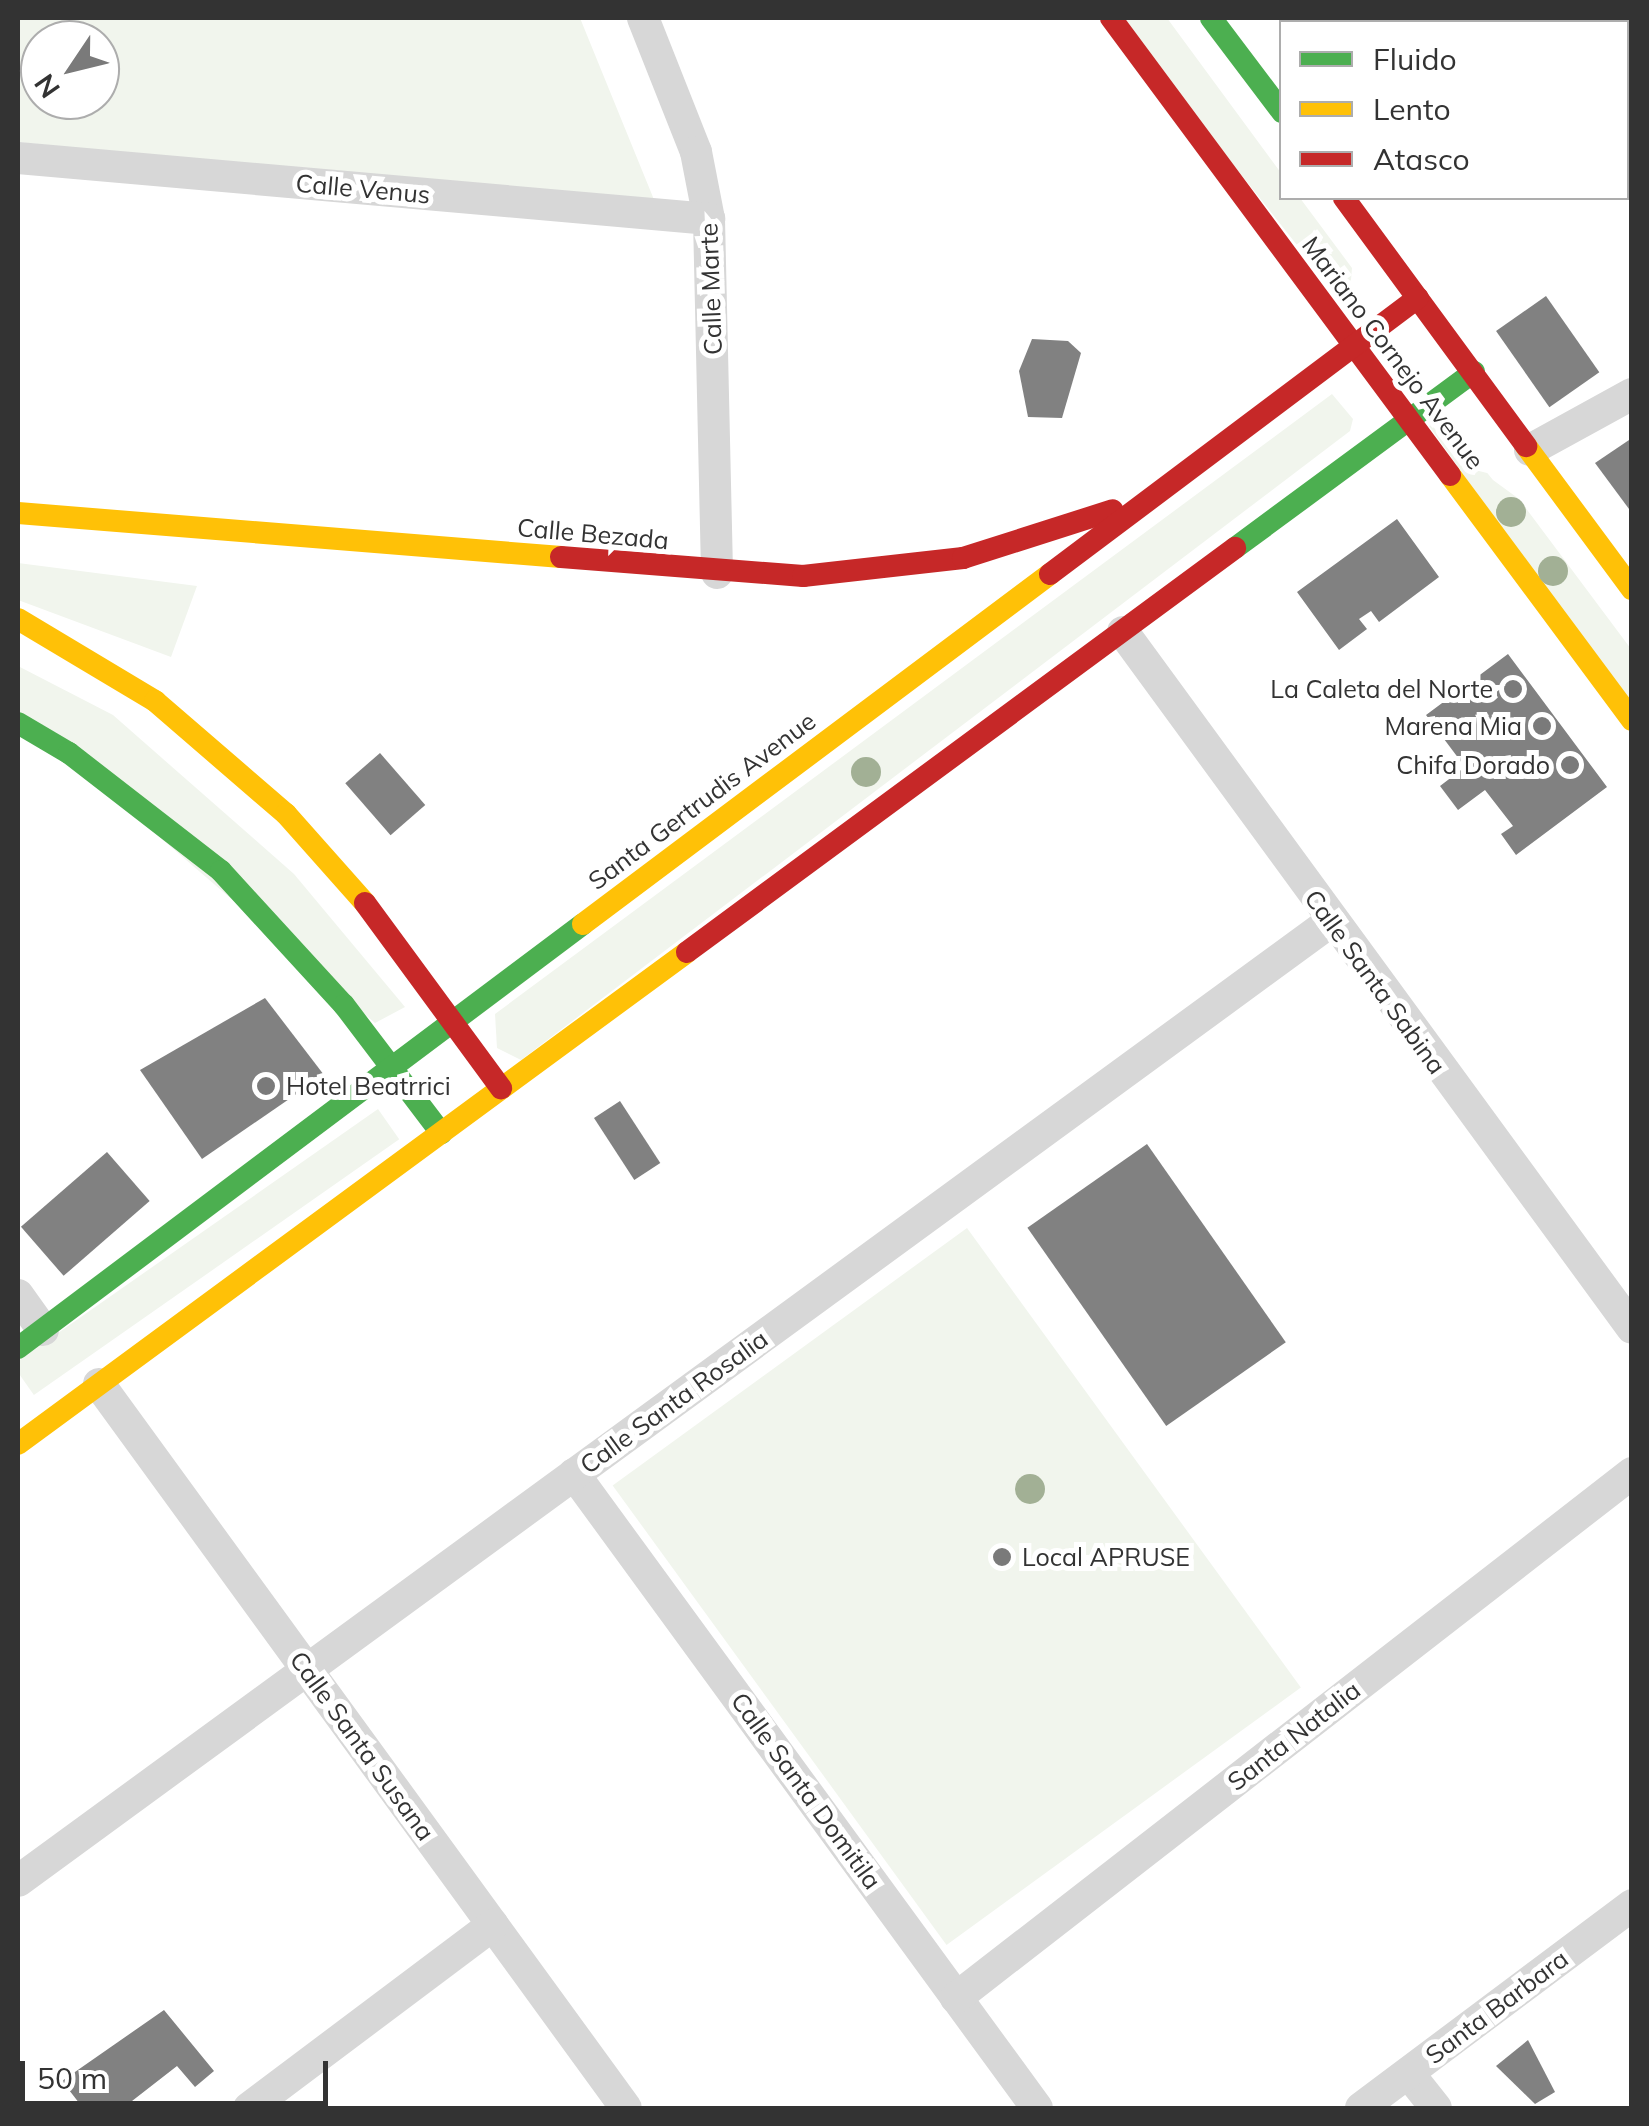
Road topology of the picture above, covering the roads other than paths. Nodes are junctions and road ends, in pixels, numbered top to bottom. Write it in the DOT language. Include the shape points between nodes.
graph roads {
  1 [pos="643,18"];
  2 [pos="1111,18"];
  3 [pos="1211,18"];
  4 [pos="1279,108"];
  5 [pos="18,158"];
  6 [pos="1345,200"];
  7 [pos="709,219"];
  8 [pos="1418,298"];
  9 [pos="1354,346"];
  10 [pos="1474,372"];
  11 [pos="1632,394"];
  12 [pos="1408,420"];
  13 [pos="1530,450"];
  14 [pos="1154,496"];
  15 [pos="18,513"];
  16 [pos="717,572"];
  17 [pos="1632,589"];
  18 [pos="18,619"];
  19 [pos="1123,632"];
  20 [pos="1632,720"];
  21 [pos="18,723"];
  22 [pos="1330,922"];
  23 [pos="453,1023"];
  24 [pos="392,1068"];
  25 [pos="501,1088"];
  26 [pos="440,1133"];
  27 [pos="18,1294"];
  28 [pos="1632,1328"];
  29 [pos="30,1339"];
  30 [pos="99,1384"];
  31 [pos="18,1444"];
  32 [pos="574,1474"];
  33 [pos="1632,1474"];
  34 [pos="307,1670"];
  35 [pos="18,1881"];
  36 [pos="1632,1905"];
  37 [pos="493,1926"];
  38 [pos="956,1998"];
  39 [pos="1409,2074"];
  40 [pos="249,2108"];
  41 [pos="626,2108"];
  42 [pos="1036,2108"];
  43 [pos="1361,2108"];
  44 [pos="1436,2108"];
  1 -- 7 [label="street, Calle Marte" via="696,152"];
  2 -- 9 [label="main road, Mariano Cornejo Avenue"];
  3 -- 4 [label="main road"];
  5 -- 7 [label="street, Calle Venus"];
  6 -- 8 [label="main road, Mariano Cornejo Avenue"];
  7 -- 16 [label="street, Calle Marte"];
  8 -- 9 [label="main road, Santa Gertrudis Avenue"];
  8 -- 10 [label="main road, Mariano Cornejo Avenue"];
  9 -- 12 [label="main road, Mariano Cornejo Avenue"];
  9 -- 14 [label="main road, Santa Gertrudis Avenue"];
  10 -- 12 [label="main road"];
  10 -- 13 [label="main road, Mariano Cornejo Avenue"];
  11 -- 13 [label="street"];
  12 -- 19 [label="main road"];
  12 -- 20 [label="main road, Mariano Cornejo Avenue"];
  13 -- 17 [label="main road, Mariano Cornejo Avenue"];
  14 -- 16 [label="main road, Calle Bezada" via="963,558 804,576"];
  14 -- 23 [label="main road, Santa Gertrudis Avenue"];
  15 -- 16 [label="main road, Calle Bezada"];
  18 -- 23 [label="main road" via="154,701 286,814 357,892"];
  19 -- 22 [label="street, Calle Santa Sabina"];
  19 -- 25 [label="main road"];
  21 -- 24 [label="main road" via="83,763 220,871 287,939"];
  22 -- 28 [label="street, Calle Santa Sabina"];
  22 -- 32 [label="street, Calle Santa Rosalia"];
  23 -- 24 [label="main road, Santa Gertrudis Avenue"];
  23 -- 25 [label="main road"];
  24 -- 26 [label="main road"];
  24 -- 29 [label="main road, Santa Gertrudis Avenue"];
  25 -- 26 [label="main road"];
  26 -- 30 [label="main road"];
  27 -- 29 [label="street"];
  30 -- 31 [label="main road"];
  30 -- 34 [label="street, Calle Santa Susana"];
  32 -- 34 [label="street, Calle Santa Rosalia"];
  32 -- 38 [label="street, Calle Santa Domitila"];
  33 -- 38 [label="street, Santa Natalia"];
  34 -- 35 [label="street, Calle Santa Rosalia"];
  34 -- 37 [label="street, Calle Santa Susana"];
  36 -- 39 [label="street, Santa Barbara"];
  37 -- 40 [label="street"];
  37 -- 41 [label="street, Calle Santa Susana"];
  38 -- 42 [label="street, Calle Santa Domitila"];
  39 -- 43 [label="street, Santa Barbara"];
  39 -- 44 [label="street"];
}
